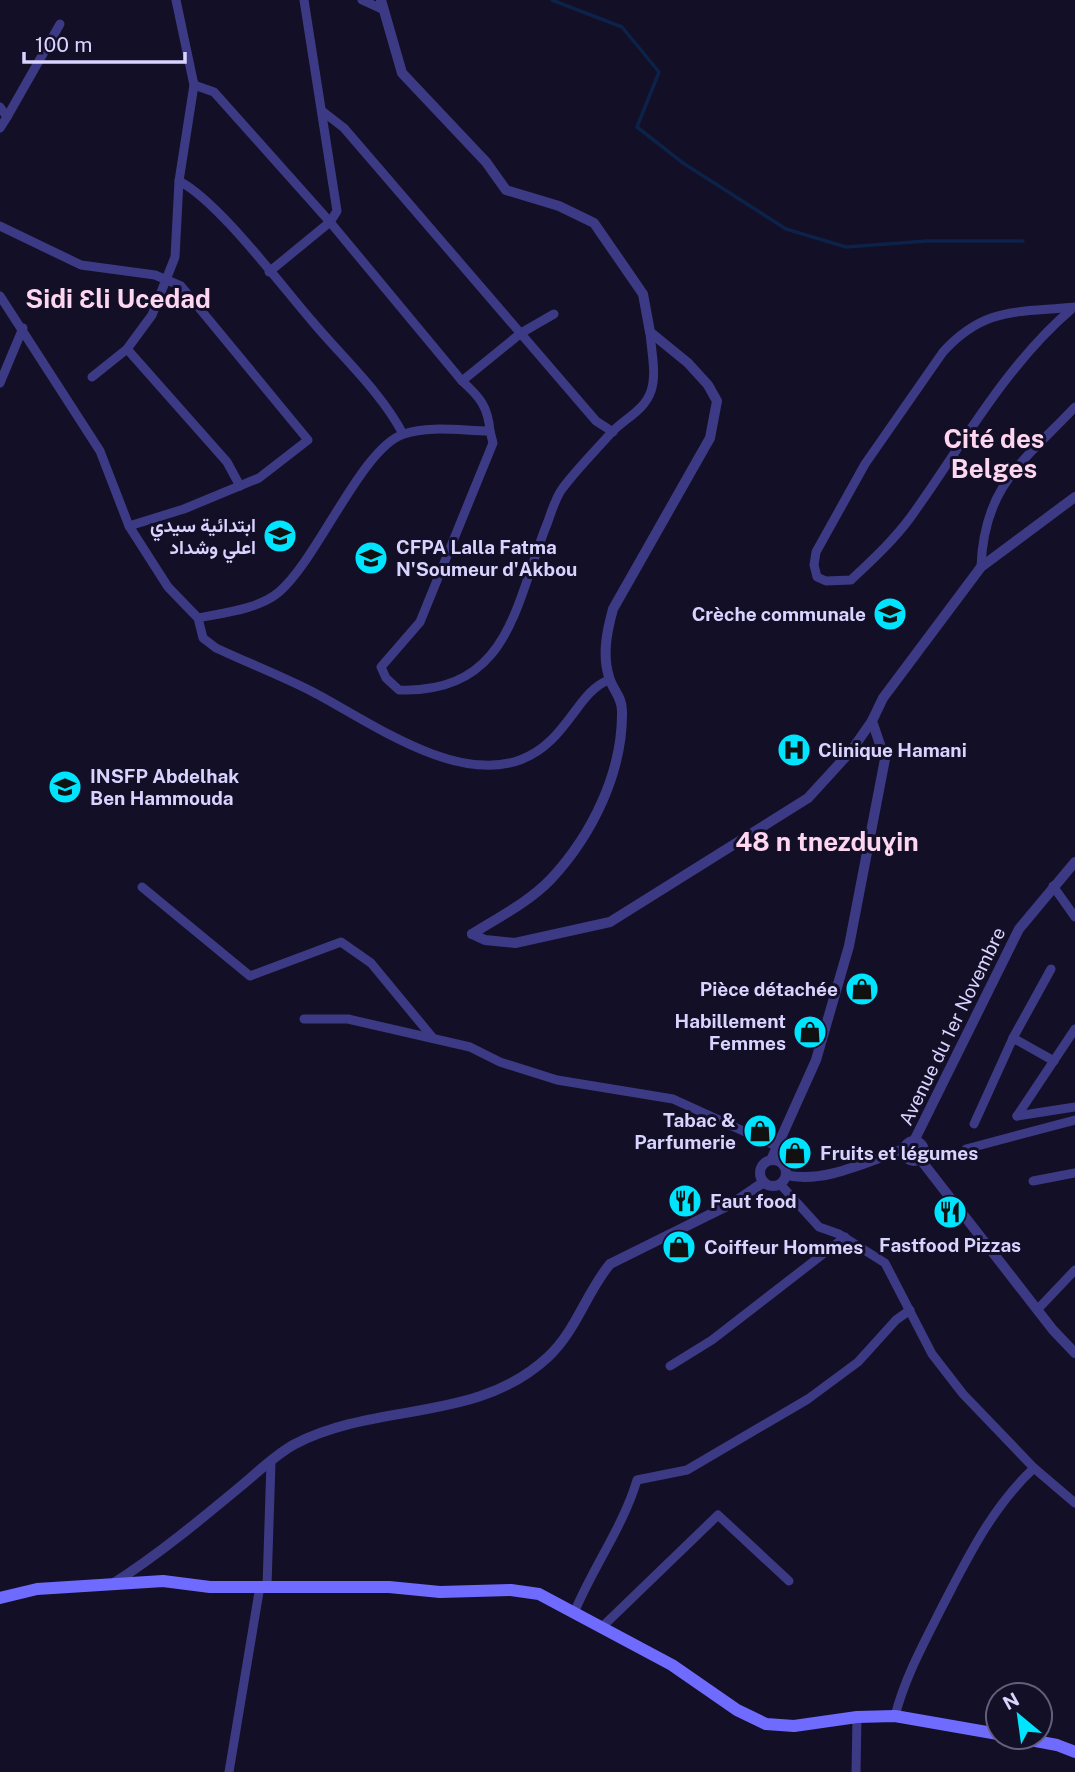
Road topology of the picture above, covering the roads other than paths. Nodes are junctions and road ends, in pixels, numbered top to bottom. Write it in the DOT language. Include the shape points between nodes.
graph roads {
  1 [pos="176,0"];
  2 [pos="304,0"];
  3 [pos="362,0"];
  4 [pos="382,5"];
  5 [pos="60,24"];
  6 [pos="194,85"];
  7 [pos="0,107"];
  8 [pos="321,111"];
  9 [pos="7,117"];
  10 [pos="0,128"];
  11 [pos="178,181"];
  12 [pos="330,222"];
  13 [pos="0,226"];
  14 [pos="269,272"];
  15 [pos="168,279"];
  16 [pos="0,296"];
  17 [pos="1074,307"];
  18 [pos="554,314"];
  19 [pos="23,328"];
  20 [pos="650,332"];
  21 [pos="521,333"];
  22 [pos="127,349"];
  23 [pos="92,377"];
  24 [pos="462,381"];
  25 [pos="0,383"];
  26 [pos="1075,407"];
  27 [pos="490,431"];
  28 [pos="612,432"];
  29 [pos="402,434"];
  30 [pos="240,486"];
  31 [pos="1075,497"];
  32 [pos="129,526"];
  33 [pos="981,567"];
  34 [pos="198,618"];
  35 [pos="609,680"];
  36 [pos="872,721"];
  37 [pos="1075,862"];
  38 [pos="1053,886"];
  39 [pos="142,887"];
  40 [pos="1075,917"];
  41 [pos="1051,969"];
  42 [pos="304,1019"];
  43 [pos="1075,1029"];
  44 [pos="433,1038"];
  45 [pos="1013,1038"];
  46 [pos="1054,1061"];
  47 [pos="1075,1107"];
  48 [pos="1075,1120"];
  49 [pos="974,1124"];
  50 [pos="914,1141"];
  51 [pos="776,1146"];
  52 [pos="904,1149"];
  53 [pos="966,1149"];
  54 [pos="919,1159"];
  55 [pos="771,1160"];
  56 [pos="1075,1173"];
  57 [pos="783,1180"];
  58 [pos="1033,1181"];
  59 [pos="764,1182"];
  60 [pos="845,1237"];
  61 [pos="1075,1270"];
  62 [pos="910,1310"];
  63 [pos="1037,1310"];
  64 [pos="1075,1353"];
  65 [pos="670,1366"];
  66 [pos="271,1462"];
  67 [pos="1034,1468"];
  68 [pos="1075,1503"];
  69 [pos="789,1581"];
  70 [pos="114,1583"];
  71 [pos="263,1586"];
  72 [pos="0,1598"];
  73 [pos="574,1613"];
  74 [pos="601,1628"];
  75 [pos="895,1716"];
  76 [pos="857,1717"];
  77 [pos="984,1732"];
  78 [pos="1054,1744"];
  79 [pos="1075,1752"];
  80 [pos="229,1772"];
  81 [pos="856,1772"];
  1 -- 6 [label="street"];
  2 -- 8 [label="street"];
  3 -- 4 [label="street"];
  4 -- 20 [label="street" via="402,73 486,162 506,190 559,206 594,223 643,294"];
  5 -- 9 [label="street"];
  6 -- 11 [label="street"];
  6 -- 12 [label="street" via="214,92"];
  7 -- 9 [label="street"];
  8 -- 12 [label="street" via="337,211"];
  8 -- 21 [label="street" via="344,128"];
  9 -- 10 [label="street"];
  11 -- 14 [label="street" via="195,190"];
  11 -- 15 [label="street" via="175,257"];
  12 -- 14 [label="street"];
  12 -- 24 [label="street"];
  13 -- 15 [label="street" via="81,265"];
  14 -- 29 [label="street" via="385,406"];
  15 -- 22 [label="street" via="152,316"];
  15 -- 30 [label="street" via="181,286 309,440 259,478"];
  16 -- 19 [label="street"];
  17 -- 17 [label="street" via="983,318 957,337 865,464 816,552 817,577 851,580 866,566 908,520 1029,348"];
  18 -- 21 [label="street"];
  19 -- 25 [label="street"];
  19 -- 32 [label="street" via="100,451"];
  20 -- 28 [label="street" via="651,391 642,407"];
  20 -- 35 [label="street" via="708,385 717,401 716,417 686,484 613,609 606,636"];
  21 -- 24 [label="street"];
  21 -- 28 [label="street" via="596,421"];
  22 -- 23 [label="street"];
  22 -- 30 [label="street" via="227,462"];
  24 -- 27 [label="street" via="488,411"];
  26 -- 33 [label="street" via="999,488 988,516"];
  27 -- 28 [label="street" via="493,443 420,622 382,667 399,690 440,686 463,678 488,660 508,633 561,490"];
  27 -- 29 [label="street"];
  29 -- 34 [label="street" via="368,464 278,594"];
  30 -- 32 [label="street"];
  31 -- 33 [label="street"];
  32 -- 34 [label="street" via="169,587"];
  33 -- 36 [label="street" via="883,698"];
  34 -- 35 [label="street" via="203,638 216,648 431,752 479,767 521,760 542,750 559,736 597,684"];
  35 -- 36 [label="street" via="622,710 610,786 596,814 550,880 522,904 472,934 514,943 610,922 807,798"];
  36 -- 51 [label="street" via="885,759 849,946 816,1060"];
  37 -- 38 [label="street, Avenue du 1er Novembre"];
  38 -- 40 [label="street"];
  38 -- 50 [label="street, Avenue du 1er Novembre" via="1019,929"];
  39 -- 44 [label="street" via="250,976 341,942 371,963"];
  41 -- 45 [label="street"];
  42 -- 44 [label="street" via="348,1018"];
  43 -- 46 [label="street"];
  44 -- 51 [label="street" via="557,1080 673,1099"];
  45 -- 46 [label="street"];
  45 -- 49 [label="street"];
  46 -- 47 [label="street" via="1017,1116"];
  48 -- 53 [label="street"];
  50 -- 52 [label="street"];
  50 -- 54 [label="street" via="923,1149"];
  51 -- 55 [label="street"];
  52 -- 54 [label="street" via="909,1160"];
  52 -- 57 [label="street" via="828,1174"];
  54 -- 63 [label="street"];
  55 -- 57 [label="street" via="781,1163"];
  55 -- 59 [label="street" via="762,1167"];
  56 -- 58 [label="street"];
  57 -- 59 [label="street" via="772,1186"];
  57 -- 60 [label="street" via="819,1227"];
  59 -- 66 [label="street" via="733,1203 610,1264 569,1333 550,1355 499,1392 330,1429 293,1445"];
  60 -- 62 [label="street" via="886,1263"];
  60 -- 65 [label="street" via="712,1340"];
  61 -- 63 [label="street"];
  62 -- 67 [label="street" via="932,1354 963,1394"];
  62 -- 73 [label="street" via="858,1362 808,1399 687,1470 638,1480 628,1510"];
  63 -- 64 [label="street"];
  66 -- 70 [label="street" via="149,1561"];
  66 -- 71 [label="street"];
  67 -- 68 [label="street"];
  67 -- 75 [label="street" via="971,1550 902,1689"];
  69 -- 74 [label="street" via="718,1515"];
  70 -- 71 [label="main road"];
  70 -- 72 [label="main road" via="37,1589"];
  71 -- 73 [label="main road" via="511,1590 540,1594"];
  71 -- 80 [label="street"];
  73 -- 74 [label="main road"];
  74 -- 76 [label="main road" via="672,1665 737,1710 766,1724 794,1726"];
  75 -- 76 [label="main road"];
  75 -- 77 [label="main road"];
  76 -- 81 [label="street"];
  78 -- 79 [label="main road"];
}
